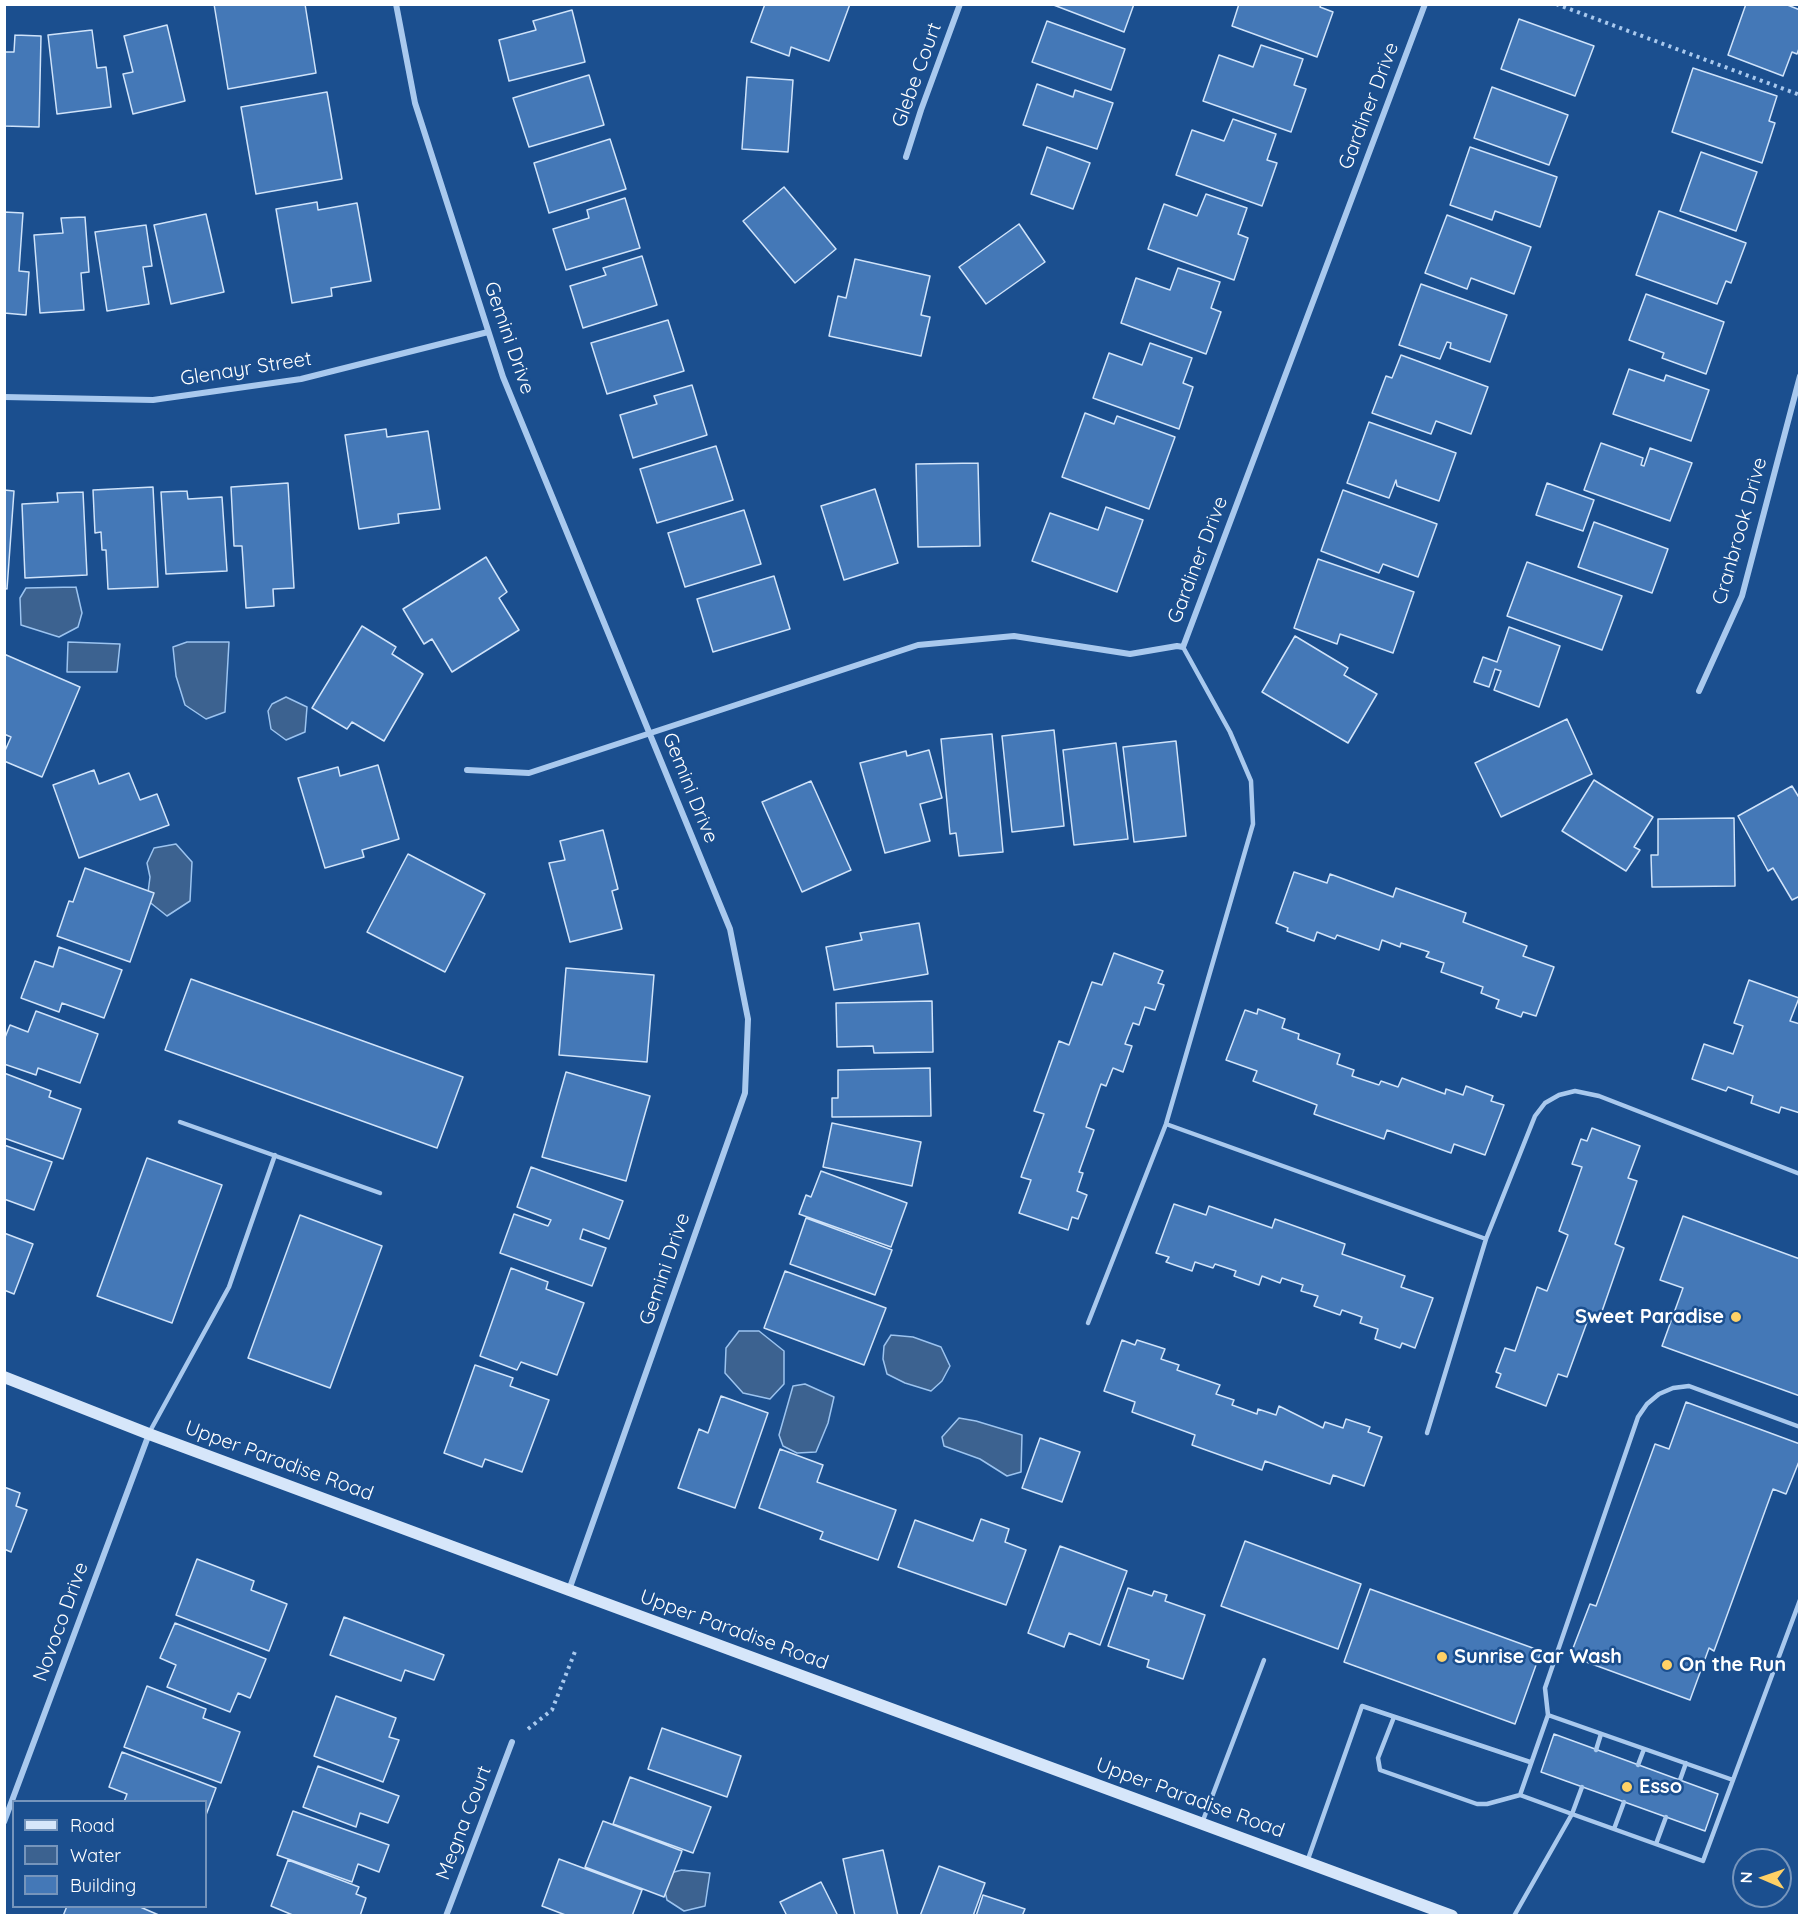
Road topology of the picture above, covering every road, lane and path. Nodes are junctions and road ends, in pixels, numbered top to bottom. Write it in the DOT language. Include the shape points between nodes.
graph roads {
  1 [pos="396,4"];
  2 [pos="960,4"];
  3 [pos="1425,4"];
  4 [pos="1556,4"];
  5 [pos="1800,95"];
  6 [pos="906,158"];
  7 [pos="488,332"];
  8 [pos="1800,376"];
  9 [pos="4,397"];
  10 [pos="1183,646"];
  11 [pos="1699,691"];
  12 [pos="649,734"];
  13 [pos="468,770"];
  14 [pos="180,1122"];
  15 [pos="1166,1124"];
  16 [pos="275,1155"];
  17 [pos="1800,1174"];
  18 [pos="380,1194"];
  19 [pos="1486,1239"];
  20 [pos="1088,1323"];
  21 [pos="4,1377"];
  22 [pos="1800,1427"];
  23 [pos="1427,1433"];
  24 [pos="149,1434"];
  25 [pos="569,1590"];
  26 [pos="1800,1600"];
  27 [pos="576,1649"];
  28 [pos="1264,1660"];
  29 [pos="1548,1715"];
  30 [pos="1394,1717"];
  31 [pos="1601,1734"];
  32 [pos="512,1742"];
  33 [pos="1644,1749"];
  34 [pos="1596,1750"];
  35 [pos="1530,1762"];
  36 [pos="1686,1763"];
  37 [pos="1638,1765"];
  38 [pos="1680,1780"];
  39 [pos="1733,1780"];
  40 [pos="1582,1787"];
  41 [pos="1520,1795"];
  42 [pos="12,1800"];
  43 [pos="12,1801"];
  44 [pos="1624,1802"];
  45 [pos="1572,1814"];
  46 [pos="1666,1818"];
  47 [pos="4,1822"];
  48 [pos="1202,1823"];
  49 [pos="1614,1829"];
  50 [pos="1656,1844"];
  51 [pos="1307,1862"];
  52 [pos="446,1916"];
  53 [pos="1452,1916"];
  54 [pos="1514,1916"];
  1 -- 7 [label="street, Gemini Drive" via="415,103"];
  2 -- 6 [label="street, Glebe Court"];
  3 -- 10 [label="street, Gardiner Drive"];
  4 -- 5 [label="path"];
  7 -- 9 [label="street, Glenayr Street" via="301,379 153,400"];
  7 -- 12 [label="street, Gemini Drive"];
  8 -- 11 [label="street, Cranbrook Drive" via="1742,596"];
  10 -- 12 [label="street, Gardiner Drive" via="1130,654 1014,636 918,645"];
  10 -- 15 [label="lane" via="1230,732 1251,781 1253,824"];
  12 -- 13 [label="street, Gardiner Drive" via="529,773"];
  12 -- 25 [label="street, Gemini Drive" via="730,929 748,1019 745,1093"];
  14 -- 16 [label="lane"];
  15 -- 19 [label="lane"];
  15 -- 20 [label="lane"];
  16 -- 18 [label="lane"];
  16 -- 24 [label="lane" via="229,1287"];
  17 -- 19 [label="lane" via="1599,1096 1575,1091 1545,1103 1535,1116"];
  19 -- 23 [label="lane"];
  21 -- 24 [label="main road, Upper Paradise Road"];
  22 -- 29 [label="lane" via="1689,1386 1673,1388 1647,1404 1638,1417 1545,1688"];
  24 -- 25 [label="main road, Upper Paradise Road"];
  24 -- 42 [label="street, Novoco Drive"];
  25 -- 48 [label="main road, Upper Paradise Road"];
  26 -- 39 [label="lane"];
  27 -- 32 [label="path" via="552,1710"];
  28 -- 48 [label="lane"];
  29 -- 31 [label="lane"];
  29 -- 35 [label="lane"];
  30 -- 35 [label="lane"];
  30 -- 41 [label="lane" via="1378,1758 1380,1770 1477,1804"];
  30 -- 51 [label="lane" via="1362,1706"];
  31 -- 33 [label="lane"];
  31 -- 34 [label="lane"];
  32 -- 52 [label="street, Megna Court"];
  33 -- 36 [label="lane"];
  33 -- 37 [label="lane"];
  35 -- 41 [label="lane"];
  36 -- 38 [label="lane"];
  36 -- 39 [label="lane"];
  39 -- 50 [label="lane" via="1703,1861"];
  40 -- 45 [label="lane"];
  41 -- 45 [label="lane"];
  43 -- 47 [label="street, Novoco Drive"];
  44 -- 49 [label="lane"];
  45 -- 49 [label="lane"];
  45 -- 54 [label="lane"];
  46 -- 50 [label="lane"];
  48 -- 51 [label="main road, Upper Paradise Road"];
  49 -- 50 [label="lane"];
  51 -- 53 [label="main road, Upper Paradise Road"];
}
